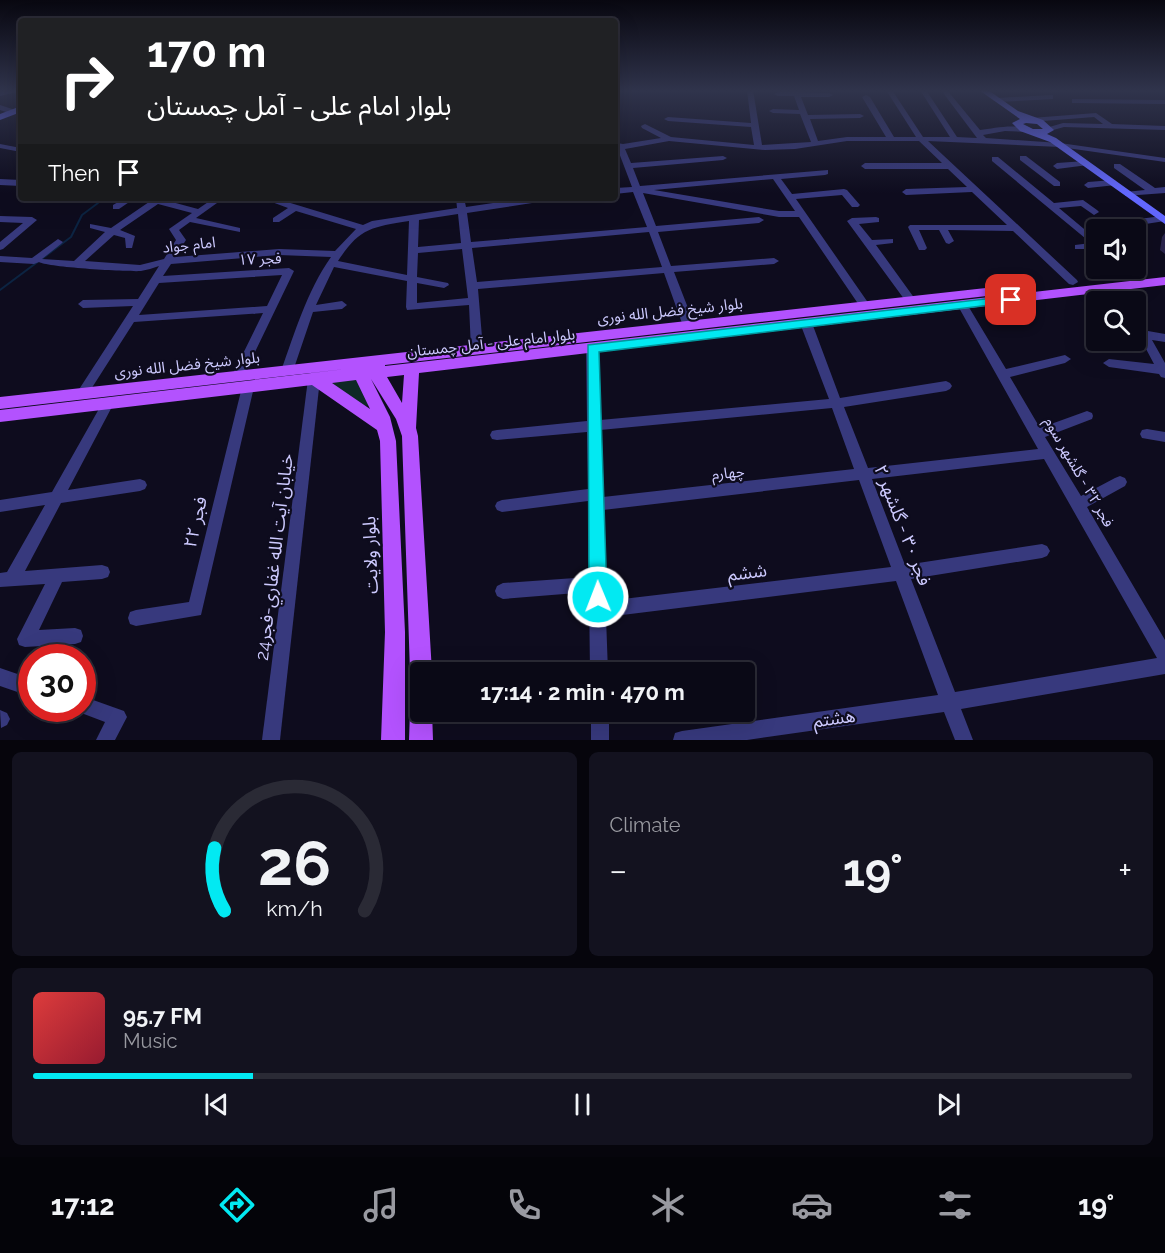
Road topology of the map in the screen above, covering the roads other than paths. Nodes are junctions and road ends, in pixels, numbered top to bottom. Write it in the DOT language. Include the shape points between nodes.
graph roads {
  1 [pos="746,125"];
  2 [pos="753,125"];
  3 [pos="808,125"];
  4 [pos="883,125"];
  5 [pos="912,125"];
  6 [pos="946,125"];
  7 [pos="971,125"];
  8 [pos="1010,125"];
  9 [pos="1023,125"];
  10 [pos="1040,125"];
  11 [pos="1060,125"];
  12 [pos="1063,125"];
  13 [pos="645,126"];
  14 [pos="1110,126"];
  15 [pos="1165,128"];
  16 [pos="1005,129"];
  17 [pos="1031,132"];
  18 [pos="980,136"];
  19 [pos="1052,136"];
  20 [pos="890,137"];
  21 [pos="920,137"];
  22 [pos="954,137"];
  23 [pos="669,139"];
  24 [pos="815,143"];
  25 [pos="0,146"];
  26 [pos="758,148"];
  27 [pos="10,149"];
  28 [pos="18,150"];
  29 [pos="0,156"];
  30 [pos="723,158"];
  31 [pos="1023,158"];
  32 [pos="995,159"];
  33 [pos="1165,160"];
  34 [pos="1085,163"];
  35 [pos="628,166"];
  36 [pos="865,166"];
  37 [pos="949,166"];
  38 [pos="1057,166"];
  39 [pos="1117,166"];
  40 [pos="1038,170"];
  41 [pos="825,172"];
  42 [pos="1012,173"];
  43 [pos="777,177"];
  44 [pos="0,183"];
  45 [pos="18,183"];
  46 [pos="1113,183"];
  47 [pos="1057,184"];
  48 [pos="1088,186"];
  49 [pos="637,189"];
  50 [pos="974,189"];
  51 [pos="618,190"];
  52 [pos="1153,190"];
  53 [pos="1165,190"];
  54 [pos="906,192"];
  55 [pos="1070,192"];
  56 [pos="1128,194"];
  57 [pos="791,197"];
  58 [pos="126,201"];
  59 [pos="157,201"];
  60 [pos="216,201"];
  61 [pos="275,201"];
  62 [pos="306,201"];
  63 [pos="460,201"];
  64 [pos="520,201"];
  65 [pos="1083,203"];
  66 [pos="855,205"];
  67 [pos="1052,206"];
  68 [pos="116,207"];
  69 [pos="298,208"];
  70 [pos="462,210"];
  71 [pos="199,212"];
  72 [pos="1094,212"];
  73 [pos="315,213"];
  74 [pos="411,213"];
  75 [pos="802,214"];
  76 [pos="0,219"];
  77 [pos="188,219"];
  78 [pos="276,220"];
  79 [pos="759,220"];
  80 [pos="876,220"];
  81 [pos="1164,220"];
  82 [pos="304,221"];
  83 [pos="1146,221"];
  84 [pos="93,226"];
  85 [pos="942,227"];
  86 [pos="361,228"];
  87 [pos="1015,228"];
  88 [pos="114,230"];
  89 [pos="237,230"];
  90 [pos="653,230"];
  91 [pos="1086,235"];
  92 [pos="890,240"];
  93 [pos="949,241"];
  94 [pos="58,242"];
  95 [pos="869,243"];
  96 [pos="129,246"];
  97 [pos="466,246"];
  98 [pos="1086,246"];
  99 [pos="0,247"];
  100 [pos="1078,247"];
  101 [pos="922,248"];
  102 [pos="413,250"];
  103 [pos="0,259"];
  104 [pos="335,259"];
  105 [pos="167,261"];
  106 [pos="774,261"];
  107 [pos="39,262"];
  108 [pos="75,265"];
  109 [pos="669,270"];
  110 [pos="1146,272"];
  111 [pos="1165,272"];
  112 [pos="1090,279"];
  113 [pos="154,280"];
  114 [pos="410,280"];
  115 [pos="1165,281"];
  116 [pos="1073,282"];
  117 [pos="444,285"];
  118 [pos="472,286"];
  119 [pos="1117,287"];
  120 [pos="1119,291"];
  121 [pos="474,301"];
  122 [pos="911,301"];
  123 [pos="140,302"];
  124 [pos="83,304"];
  125 [pos="342,305"];
  126 [pos="865,306"];
  127 [pos="963,306"];
  128 [pos="270,309"];
  129 [pos="309,309"];
  130 [pos="129,319"];
  131 [pos="806,323"];
  132 [pos="689,326"];
  133 [pos="1146,335"];
  134 [pos="1165,338"];
  135 [pos="1146,339"];
  136 [pos="555,346"];
  137 [pos="592,348"];
  138 [pos="477,349"];
  139 [pos="519,351"];
  140 [pos="1065,359"];
  141 [pos="1109,363"];
  142 [pos="369,367"];
  143 [pos="412,368"];
  144 [pos="287,371"];
  145 [pos="1164,371"];
  146 [pos="1003,374"];
  147 [pos="314,379"];
  148 [pos="243,382"];
  149 [pos="946,386"];
  150 [pos="82,394"];
  151 [pos="836,403"];
  152 [pos="108,404"];
  153 [pos="1,414"];
  154 [pos="1087,416"];
  155 [pos="394,421"];
  156 [pos="596,427"];
  157 [pos="1038,434"];
  158 [pos="1147,434"];
  159 [pos="497,435"];
  160 [pos="1165,437"];
  161 [pos="1048,453"];
  162 [pos="863,474"];
  163 [pos="1120,482"];
  164 [pos="140,485"];
  165 [pos="56,498"];
  166 [pos="597,499"];
  167 [pos="1078,505"];
  168 [pos="0,506"];
  169 [pos="502,506"];
  170 [pos="1042,551"];
  171 [pos="102,572"];
  172 [pos="901,573"];
  173 [pos="58,575"];
  174 [pos="6,579"];
  175 [pos="598,584"];
  176 [pos="503,591"];
  177 [pos="598,610"];
  178 [pos="136,618"];
  179 [pos="75,636"];
  180 [pos="1165,656"];
  181 [pos="419,662"];
  182 [pos="599,662"];
  183 [pos="1165,665"];
  184 [pos="0,677"];
  185 [pos="18,683"];
  186 [pos="950,702"];
  187 [pos="96,710"];
  188 [pos="421,722"];
  189 [pos="600,722"];
  190 [pos="105,740"];
  191 [pos="271,740"];
  192 [pos="393,740"];
  193 [pos="421,740"];
  194 [pos="600,740"];
  195 [pos="682,740"];
  196 [pos="964,740"];
  1 -- 2 [label="street"];
  2 -- 26 [label="street"];
  3 -- 24 [label="street"];
  4 -- 20 [label="street"];
  5 -- 21 [label="street"];
  6 -- 22 [label="street"];
  7 -- 18 [label="street"];
  8 -- 16 [label="street"];
  9 -- 17 [label="main road"];
  10 -- 19 [label="main road"];
  11 -- 12 [label="street"];
  12 -- 14 [label="street"];
  12 -- 19 [label="street"];
  13 -- 23 [label="street"];
  14 -- 15 [label="street"];
  16 -- 17 [label="street"];
  16 -- 18 [label="street"];
  17 -- 19 [label="main road"];
  18 -- 19 [label="street"];
  18 -- 22 [label="street"];
  19 -- 33 [label="street"];
  19 -- 34 [label="main road"];
  20 -- 21 [label="street"];
  20 -- 24 [label="street"];
  21 -- 22 [label="street"];
  21 -- 37 [label="street"];
  23 -- 26 [label="street"];
  23 -- 35 [label="street" via="620,146"];
  24 -- 26 [label="street"];
  25 -- 27 [label="street"];
  27 -- 28 [label="street"];
  27 -- 29 [label="street"];
  30 -- 35 [label="street"];
  31 -- 40 [label="street"];
  32 -- 42 [label="street"];
  34 -- 38 [label="street"];
  34 -- 46 [label="main road"];
  35 -- 49 [label="street"];
  36 -- 37 [label="street"];
  37 -- 50 [label="street"];
  39 -- 52 [label="street"];
  40 -- 42 [label="street"];
  40 -- 47 [label="street"];
  41 -- 43 [label="street"];
  42 -- 67 [label="street"];
  43 -- 49 [label="street"];
  43 -- 57 [label="street"];
  44 -- 45 [label="street"];
  46 -- 48 [label="street"];
  46 -- 56 [label="main road"];
  49 -- 51 [label="street"];
  49 -- 75 [label="street" via="779,214"];
  49 -- 90 [label="street"];
  50 -- 54 [label="street"];
  50 -- 87 [label="street"];
  52 -- 53 [label="street"];
  52 -- 56 [label="street"];
  55 -- 65 [label="street"];
  56 -- 81 [label="main road"];
  57 -- 66 [label="street" via="844,192"];
  57 -- 75 [label="street"];
  58 -- 68 [label="street"];
  59 -- 71 [label="street"];
  59 -- 88 [label="street"];
  60 -- 71 [label="street"];
  61 -- 69 [label="street"];
  62 -- 69 [label="street"];
  63 -- 70 [label="street"];
  64 -- 70 [label="street"];
  65 -- 67 [label="street"];
  65 -- 72 [label="street"];
  67 -- 91 [label="street"];
  69 -- 73 [label="street"];
  69 -- 78 [label="street"];
  70 -- 74 [label="street"];
  70 -- 97 [label="street"];
  71 -- 77 [label="street"];
  73 -- 82 [label="street"];
  73 -- 86 [label="street"];
  74 -- 86 [label="street"];
  74 -- 102 [label="street"];
  75 -- 126 [label="street"];
  76 -- 99 [label="street" via="32,220"];
  77 -- 89 [label="street"];
  77 -- 105 [label="street" via="174,229 180,240"];
  79 -- 90 [label="street"];
  80 -- 95 [label="street" via="852,221"];
  81 -- 83 [label="street"];
  84 -- 88 [label="street"];
  85 -- 87 [label="street"];
  85 -- 93 [label="street"];
  85 -- 101 [label="street" via="913,227"];
  86 -- 104 [label="street"];
  87 -- 116 [label="street"];
  88 -- 96 [label="street" via="130,236"];
  88 -- 108 [label="street"];
  90 -- 97 [label="street"];
  90 -- 109 [label="street"];
  92 -- 95 [label="street"];
  94 -- 107 [label="street"];
  95 -- 122 [label="street"];
  97 -- 102 [label="street"];
  97 -- 118 [label="street"];
  98 -- 100 [label="street"];
  102 -- 114 [label="street"];
  103 -- 107 [label="street, امام جواد"];
  104 -- 105 [label="street, امام جواد" via="279,252"];
  104 -- 114 [label="street, امام جواد"];
  104 -- 129 [label="street" via="320,279"];
  105 -- 108 [label="street, امام جواد" via="140,268"];
  105 -- 113 [label="street"];
  106 -- 109 [label="street"];
  107 -- 108 [label="street, امام جواد"];
  109 -- 118 [label="street"];
  109 -- 132 [label="street"];
  110 -- 111 [label="main road, بلوار شیخ فضل الله نوری"];
  112 -- 116 [label="main road, بلوار شیخ فضل الله نوری"];
  113 -- 123 [label="street"];
  113 -- 128 [label="street, فجر ۱۷" via="289,270"];
  114 -- 117 [label="street, امام جواد"];
  114 -- 121 [label="street" via="411,307"];
  115 -- 119 [label="main road, بلوار امام علی - آمل چمستان"];
  116 -- 122 [label="main road, بلوار شیخ فضل الله نوری"];
  118 -- 121 [label="street"];
  119 -- 120 [label="street"];
  119 -- 127 [label="main road, بلوار امام علی - آمل چمستان"];
  121 -- 138 [label="street"];
  122 -- 126 [label="main road, بلوار شیخ فضل الله نوری"];
  123 -- 124 [label="street"];
  123 -- 130 [label="street"];
  125 -- 129 [label="street"];
  126 -- 132 [label="main road, بلوار شیخ فضل الله نوری"];
  127 -- 131 [label="main road, بلوار امام علی - آمل چمستان"];
  127 -- 146 [label="street, فجر ۳۲ - گلشهر سوم"];
  128 -- 130 [label="street"];
  128 -- 148 [label="street, فجر ۱۷"];
  129 -- 144 [label="street"];
  130 -- 150 [label="street"];
  131 -- 137 [label="main road, بلوار امام علی - آمل چمستان"];
  131 -- 151 [label="street, فجر ۳۰ - گلشهر ۲"];
  132 -- 136 [label="main road, بلوار شیخ فضل الله نوری"];
  133 -- 134 [label="street"];
  135 -- 145 [label="street"];
  136 -- 137 [label="main road, بلوار امام علی - آمل چمستان"];
  136 -- 139 [label="main road, بلوار امام علی - آمل چمستان"];
  137 -- 156 [label="street"];
  138 -- 139 [label="main road, بلوار شیخ فضل الله نوری"];
  138 -- 142 [label="main road, بلوار شیخ فضل الله نوری"];
  139 -- 143 [label="main road, بلوار امام علی - آمل چمستان"];
  140 -- 146 [label="street"];
  141 -- 145 [label="street"];
  142 -- 143 [label="main road, بلوار امام علی - آمل چمستان"];
  142 -- 144 [label="main road, بلوار شیخ فضل الله نوری"];
  142 -- 147 [label="main road, بلوار امام علی - آمل چمستان"];
  142 -- 155 [label="main road, بلوار ولایت"];
  143 -- 155 [label="main road"];
  144 -- 148 [label="main road, بلوار شیخ فضل الله نوری"];
  146 -- 157 [label="street, فجر ۳۲ - گلشهر سوم"];
  147 -- 148 [label="main road, بلوار امام علی - آمل چمستان"];
  147 -- 155 [label="main road"];
  147 -- 191 [label="street, خيابان آيت الله غفاري-فجر24"];
  148 -- 150 [label="main road, بلوار شیخ فضل الله نوری"];
  148 -- 152 [label="main road, بلوار امام علی - آمل چمستان"];
  148 -- 178 [label="street, فجر ۲۲" via="195,609"];
  149 -- 151 [label="street"];
  150 -- 153 [label="main road, بلوار شیخ فضل الله نوری"];
  151 -- 156 [label="street"];
  151 -- 162 [label="street, فجر ۳۰ - گلشهر ۲"];
  152 -- 153 [label="main road, بلوار امام علی - آمل چمستان"];
  152 -- 165 [label="street"];
  154 -- 157 [label="street"];
  155 -- 181 [label="main road, بلوار ولایت"];
  155 -- 192 [label="main road, بلوار ولایت" via="388,441 395,632"];
  156 -- 159 [label="street"];
  156 -- 166 [label="street"];
  157 -- 161 [label="street, فجر ۳۲ - گلشهر سوم"];
  158 -- 160 [label="street"];
  161 -- 162 [label="street, چهارم"];
  161 -- 167 [label="street, فجر ۳۲ - گلشهر سوم"];
  162 -- 166 [label="street, چهارم"];
  162 -- 172 [label="street, فجر ۳۰ - گلشهر ۲"];
  163 -- 167 [label="street"];
  164 -- 165 [label="street"];
  165 -- 168 [label="street"];
  165 -- 174 [label="street"];
  166 -- 169 [label="street, چهارم"];
  166 -- 175 [label="street"];
  167 -- 180 [label="street, فجر ۳۲ - گلشهر سوم"];
  170 -- 172 [label="street, ششم"];
  171 -- 173 [label="street"];
  172 -- 177 [label="street, ششم"];
  172 -- 186 [label="street, فجر ۳۰ - گلشهر ۲"];
  173 -- 174 [label="street"];
  173 -- 179 [label="street" via="26,639"];
  175 -- 176 [label="street"];
  175 -- 177 [label="street"];
  177 -- 182 [label="street"];
  183 -- 186 [label="street, هشتم"];
  184 -- 185 [label="street"];
  186 -- 195 [label="street, هشتم"];
  186 -- 196 [label="street, فجر ۳۰ - گلشهر ۲"];
  187 -- 190 [label="street" via="118,717"];
  188 -- 193 [label="main road"];
  189 -- 194 [label="street"];
}
